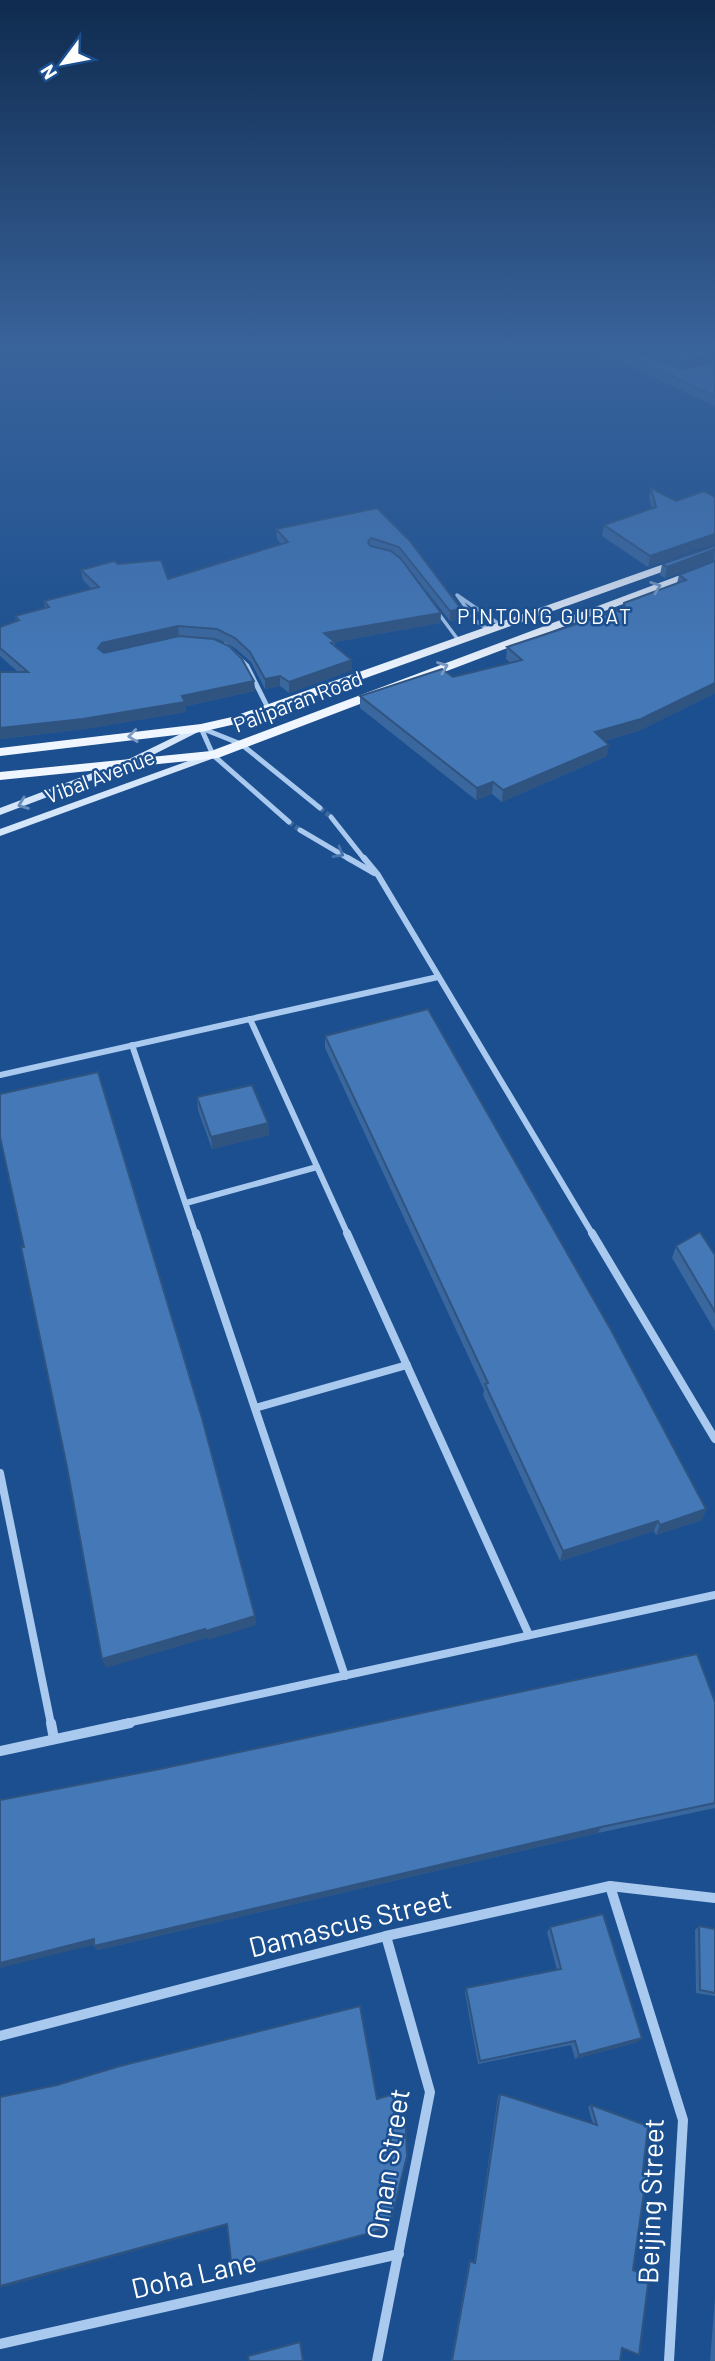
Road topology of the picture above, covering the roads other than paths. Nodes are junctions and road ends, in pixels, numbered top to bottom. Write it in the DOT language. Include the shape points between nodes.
graph roads {
  1 [pos="715,550"];
  2 [pos="715,565"];
  3 [pos="429,601"];
  4 [pos="496,628"];
  5 [pos="459,641"];
  6 [pos="217,642"];
  7 [pos="269,710"];
  8 [pos="201,728"];
  9 [pos="242,744"];
  10 [pos="0,752"];
  11 [pos="213,755"];
  12 [pos="133,761"];
  13 [pos="0,776"];
  14 [pos="320,808"];
  15 [pos="0,812"];
  16 [pos="331,817"];
  17 [pos="289,822"];
  18 [pos="300,830"];
  19 [pos="0,833"];
  20 [pos="378,875"];
  21 [pos="438,976"];
  22 [pos="250,1019"];
  23 [pos="132,1045"];
  24 [pos="0,1075"];
  25 [pos="317,1167"];
  26 [pos="186,1203"];
  27 [pos="407,1365"];
  28 [pos="255,1408"];
  29 [pos="715,1439"];
  30 [pos="0,1474"];
  31 [pos="715,1595"];
  32 [pos="529,1635"];
  33 [pos="345,1676"];
  34 [pos="54,1739"];
  35 [pos="0,1751"];
  36 [pos="610,1886"];
  37 [pos="715,1898"];
  38 [pos="386,1936"];
  39 [pos="0,2036"];
  40 [pos="399,2254"];
  41 [pos="0,2344"];
  42 [pos="377,2361"];
  43 [pos="669,2361"];
  1 -- 4 [label="main road, Paliparan Road"];
  9 -- 2 [label="main road, Paliparan Road, one-way"];
  3 -- 5 [label="lane"];
  4 -- 4 [label="lane" via="457,595 476,621"];
  4 -- 5 [label="main road, Paliparan Road"];
  5 -- 7 [label="main road, Paliparan Road"];
  6 -- 7 [label="street" via="234,651 247,666"];
  7 -- 8 [label="main road, Paliparan Road"];
  8 -- 9 [label="street"];
  8 -- 10 [label="main road, Paliparan Road, one-way"];
  8 -- 11 [label="street"];
  8 -- 12 [label="main road, Vibal Avenue"];
  9 -- 11 [label="main road, Paliparan Road"];
  9 -- 14 [label="street"];
  11 -- 12 [label="main road, Paliparan Road"];
  11 -- 17 [label="street"];
  11 -- 19 [label="main road, Vibal Avenue"];
  12 -- 13 [label="main road, Paliparan Road"];
  12 -- 15 [label="main road, Vibal Avenue, one-way"];
  16 -- 20 [label="street"];
  18 -- 20 [label="street, one-way"];
  20 -- 21 [label="street"];
  21 -- 22 [label="street"];
  21 -- 29 [label="street"];
  22 -- 23 [label="street"];
  22 -- 25 [label="street"];
  23 -- 24 [label="street"];
  23 -- 26 [label="street"];
  25 -- 26 [label="street"];
  25 -- 27 [label="street"];
  26 -- 28 [label="street"];
  27 -- 28 [label="street"];
  27 -- 32 [label="street"];
  28 -- 33 [label="street"];
  30 -- 34 [label="street"];
  31 -- 32 [label="street"];
  32 -- 33 [label="street"];
  33 -- 34 [label="street"];
  34 -- 35 [label="street"];
  36 -- 37 [label="street, Damascus Street"];
  36 -- 38 [label="street, Damascus Street"];
  36 -- 43 [label="street, Beijing Street" via="683,2120"];
  38 -- 39 [label="street, Damascus Street"];
  38 -- 40 [label="street, Oman Street" via="430,2092"];
  40 -- 41 [label="street, Doha Lane"];
  40 -- 42 [label="street, Oman Street"];
}
